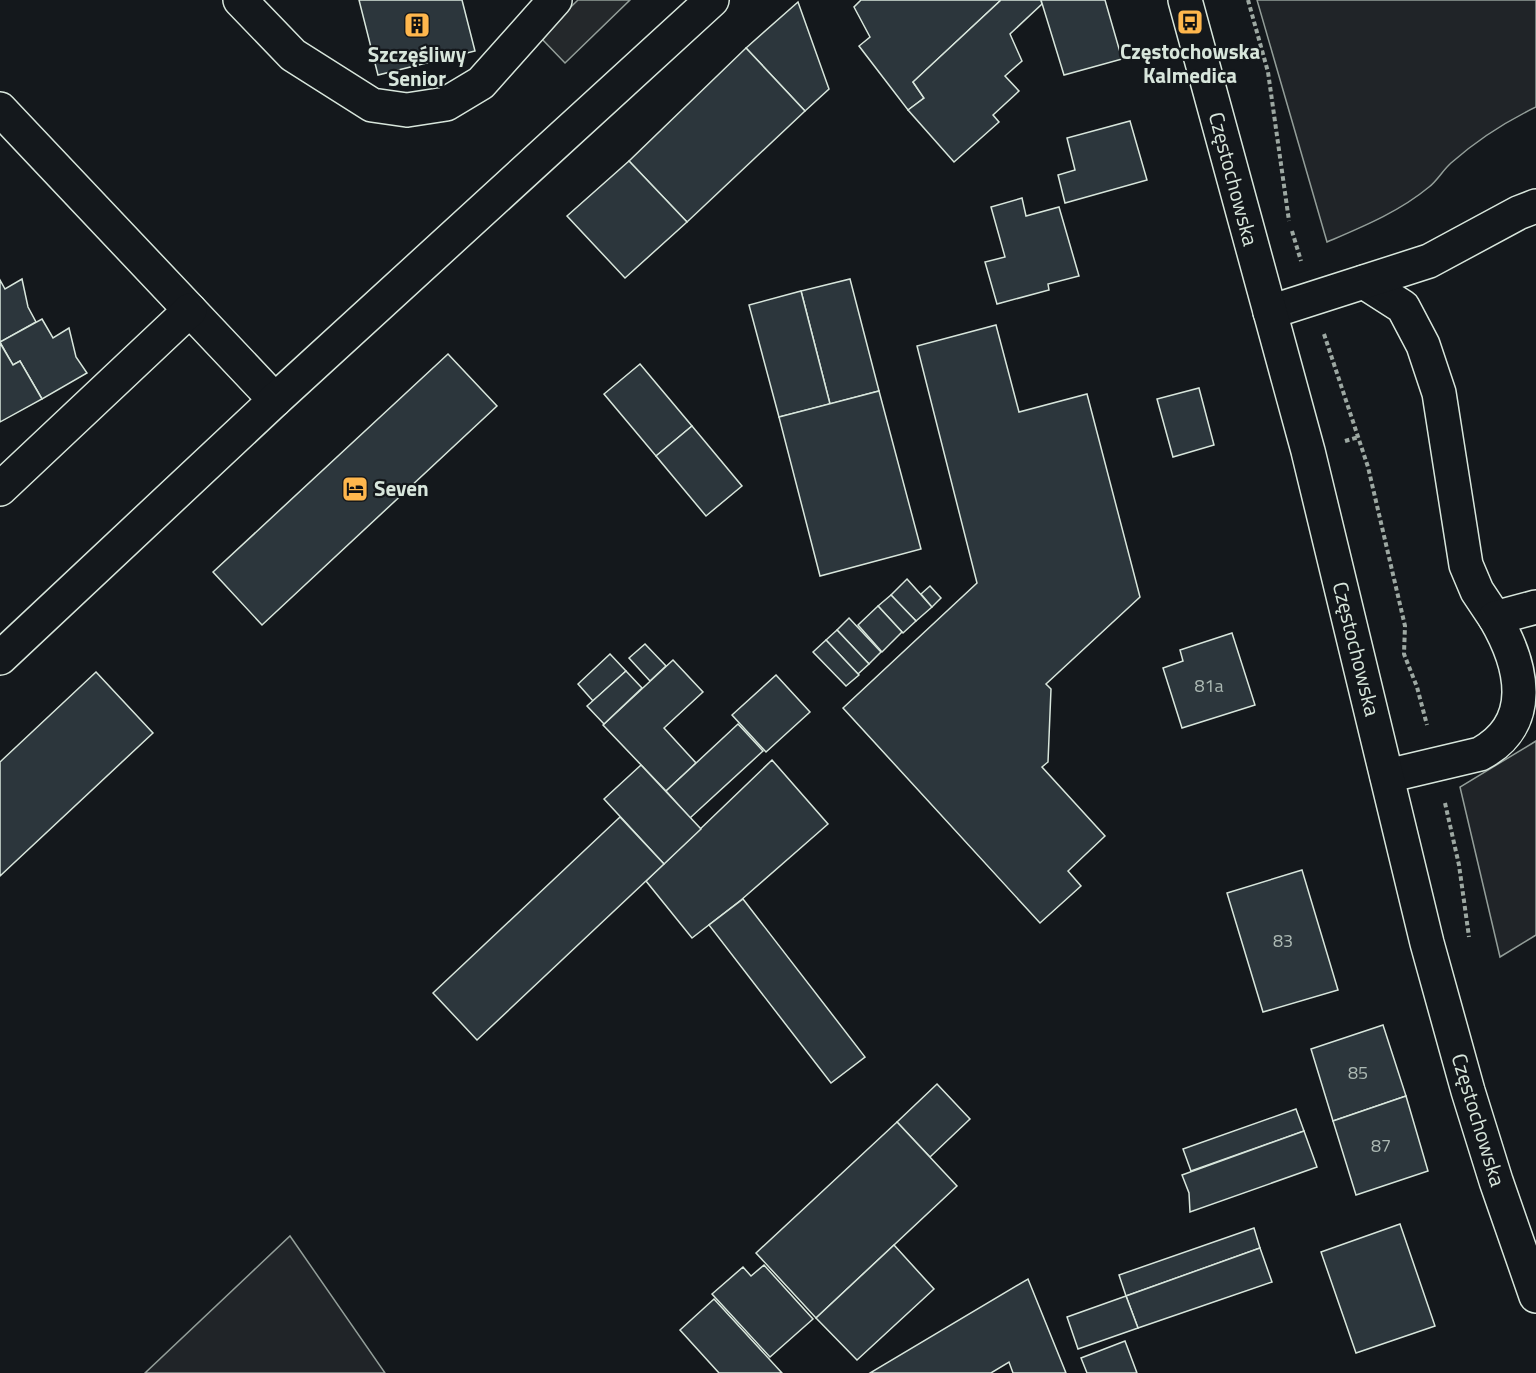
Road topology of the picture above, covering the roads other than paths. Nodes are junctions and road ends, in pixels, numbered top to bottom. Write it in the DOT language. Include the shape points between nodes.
graph roads {
  1 [pos="240,0"];
  2 [pos="555,0"];
  3 [pos="1185,0"];
  4 [pos="705,2"];
  5 [pos="0,109"];
  6 [pos="1536,206"];
  7 [pos="1364,282"];
  8 [pos="190,310"];
  9 [pos="1270,312"];
  10 [pos="275,400"];
  11 [pos="0,489"];
  12 [pos="1536,607"];
  13 [pos="1496,618"];
  14 [pos="0,658"];
  15 [pos="1387,776"];
  16 [pos="1536,1296"];
  1 -- 2 [label="main road" via="293,55 372,105 407,110 446,104 481,83"];
  3 -- 9 [label="main road, Częstochowska"];
  4 -- 10 [label="main road"];
  5 -- 8 [label="main road"];
  6 -- 7 [label="main road" via="1429,261"];
  7 -- 9 [label="main road"];
  7 -- 13 [label="main road" via="1403,307 1423,345 1439,393 1466,565 1477,591"];
  8 -- 10 [label="main road"];
  8 -- 11 [label="main road"];
  9 -- 15 [label="main road, Częstochowska" via="1311,462"];
  10 -- 14 [label="main road"];
  12 -- 13 [label="main road"];
  13 -- 15 [label="main road" via="1508,639 1519,678 1518,714 1504,738 1480,754"];
  15 -- 16 [label="main road, Częstochowska" via="1468,1091"];
}
